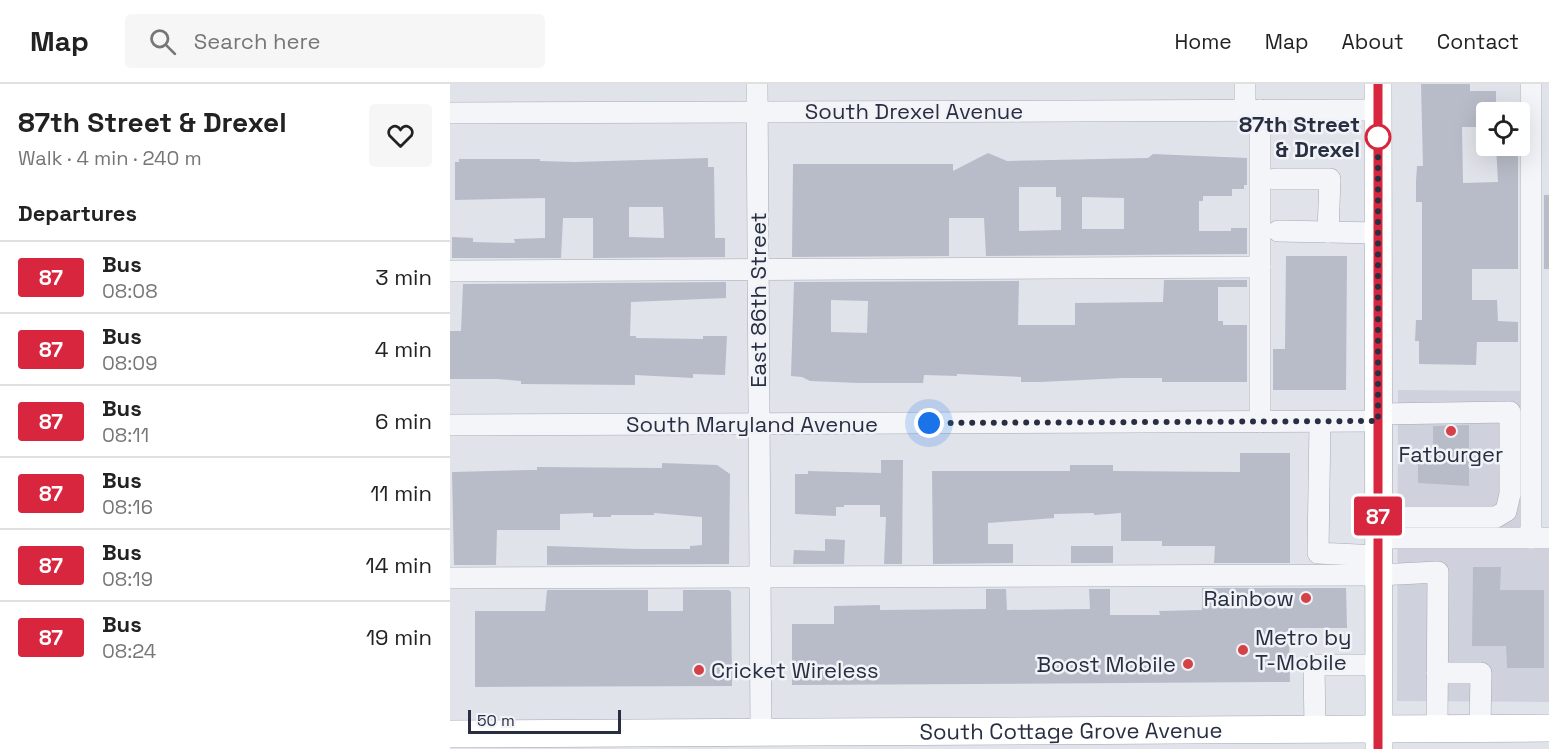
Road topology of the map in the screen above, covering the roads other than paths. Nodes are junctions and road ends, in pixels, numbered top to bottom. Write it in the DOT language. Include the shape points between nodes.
graph roads {
  1 [pos="757,84"];
  2 [pos="1245,84"];
  3 [pos="1531,84"];
  4 [pos="1378,97"];
  5 [pos="1253,110"];
  6 [pos="758,112"];
  7 [pos="450,113"];
  8 [pos="1275,179"];
  9 [pos="1278,231"];
  10 [pos="1328,232"];
  11 [pos="1378,233"];
  12 [pos="1260,267"];
  13 [pos="758,270"];
  14 [pos="450,271"];
  15 [pos="1378,418"];
  16 [pos="1260,422"];
  17 [pos="1320,422"];
  18 [pos="759,424"];
  19 [pos="450,425"];
  20 [pos="1540,538"];
  21 [pos="1378,546"];
  22 [pos="760,577"];
  23 [pos="450,578"];
  24 [pos="1378,665"];
  25 [pos="1437,673"];
  26 [pos="1315,728"];
  27 [pos="1437,728"];
  28 [pos="1480,728"];
  29 [pos="1549,728"];
  30 [pos="761,732"];
  31 [pos="450,734"];
  32 [pos="1378,738"];
  1 -- 6 [label="street, East 86th Street"];
  2 -- 5 [label="street"];
  3 -- 20 [label="street"];
  4 -- 5 [label="street, South Drexel Avenue"];
  4 -- 11 [label="main road"];
  5 -- 6 [label="street, South Drexel Avenue"];
  5 -- 12 [label="street"];
  6 -- 7 [label="street, South Drexel Avenue"];
  6 -- 13 [label="street, East 86th Street"];
  8 -- 10 [label="street" via="1330,179"];
  9 -- 10 [label="street"];
  10 -- 11 [label="street"];
  11 -- 15 [label="main road"];
  12 -- 13 [label="street"];
  12 -- 16 [label="street"];
  13 -- 14 [label="street"];
  13 -- 18 [label="street, East 86th Street"];
  15 -- 17 [label="street, South Maryland Avenue"];
  15 -- 21 [label="main road"];
  15 -- 21 [label="street, South Maryland Avenue" via="1510,412 1510,494 1506,511 1496,517"];
  16 -- 17 [label="street, South Maryland Avenue"];
  16 -- 18 [label="street, South Maryland Avenue"];
  17 -- 21 [label="street" via="1318,553"];
  18 -- 19 [label="street, South Maryland Avenue"];
  18 -- 22 [label="street, East 86th Street"];
  20 -- 21 [label="street"];
  21 -- 22 [label="street"];
  21 -- 24 [label="main road"];
  21 -- 25 [label="street" via="1438,572"];
  22 -- 23 [label="street"];
  22 -- 30 [label="street, East 86th Street"];
  24 -- 26 [label="street" via="1314,664"];
  24 -- 32 [label="main road"];
  25 -- 27 [label="street"];
  25 -- 28 [label="street" via="1481,673"];
  26 -- 30 [label="main road, South Cottage Grove Avenue"];
  26 -- 32 [label="main road, South Cottage Grove Avenue"];
  27 -- 28 [label="main road, South Cottage Grove Avenue"];
  27 -- 32 [label="main road, South Cottage Grove Avenue"];
  28 -- 29 [label="main road, South Cottage Grove Avenue"];
  30 -- 31 [label="main road, South Cottage Grove Avenue"];
}
